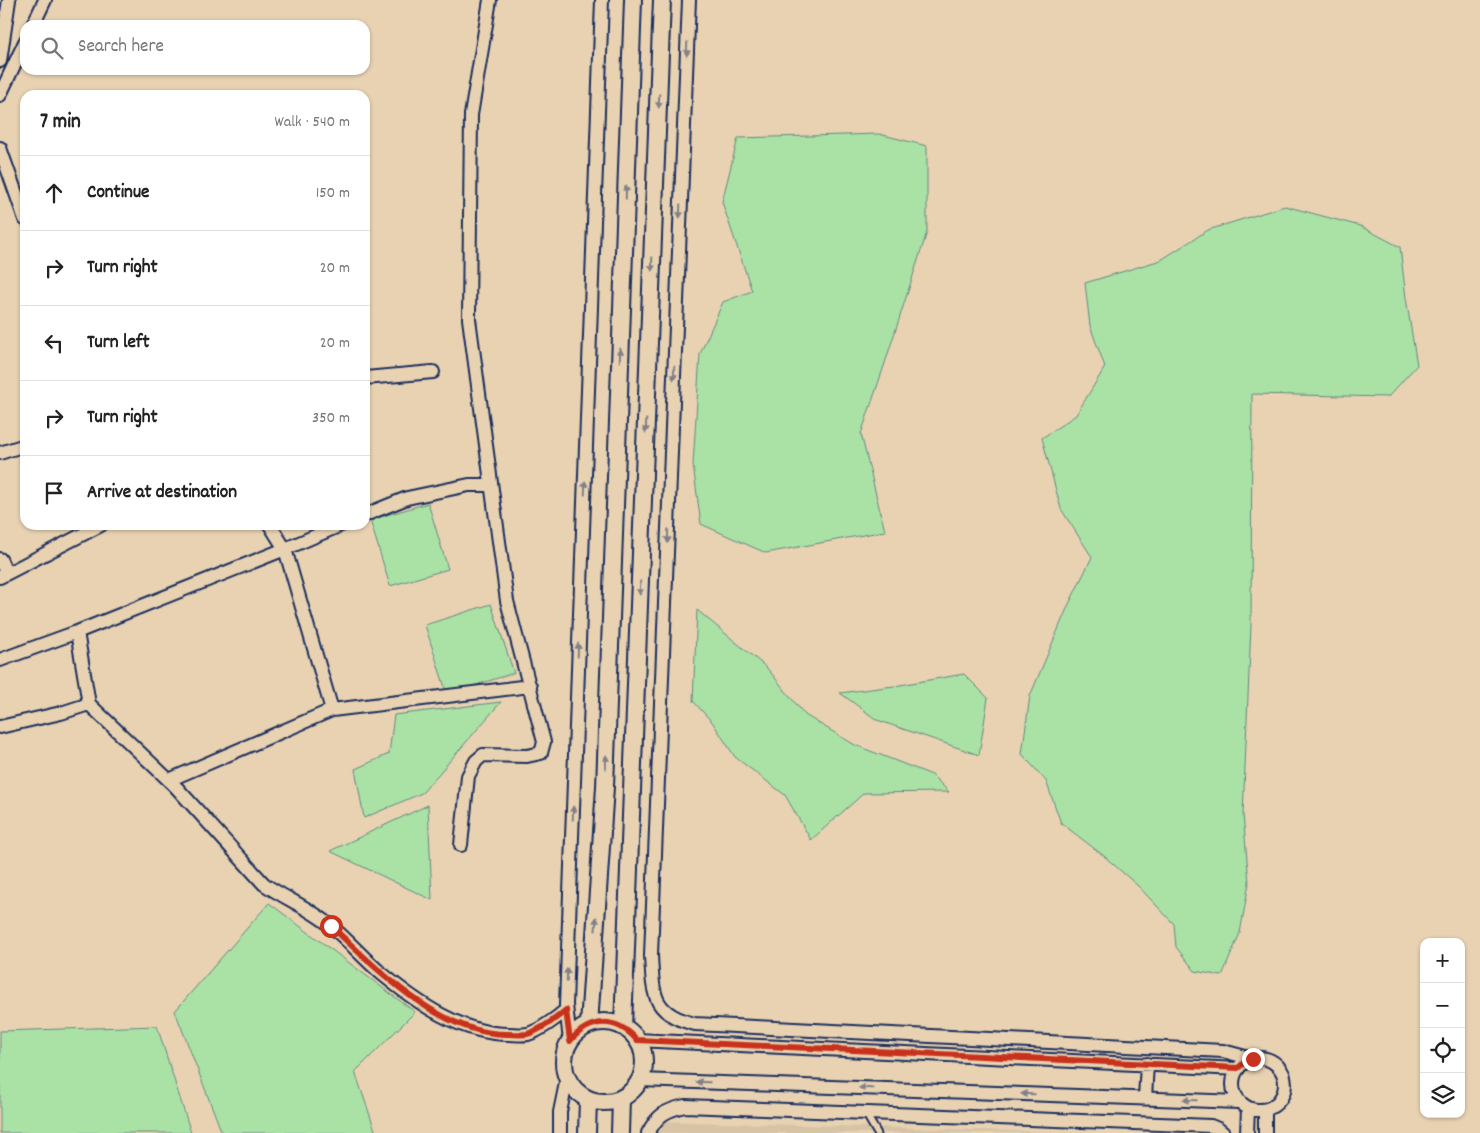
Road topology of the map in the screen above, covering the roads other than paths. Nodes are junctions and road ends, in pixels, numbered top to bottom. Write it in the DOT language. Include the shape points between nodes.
graph roads {
  1 [pos="9,0"];
  2 [pos="45,0"];
  3 [pos="490,0"];
  4 [pos="602,0"];
  5 [pos="632,0"];
  6 [pos="662,0"];
  7 [pos="689,0"];
  8 [pos="35,20"];
  9 [pos="1,47"];
  10 [pos="20,52"];
  11 [pos="0,61"];
  12 [pos="0,93"];
  13 [pos="0,148"];
  14 [pos="20,206"];
  15 [pos="433,372"];
  16 [pos="370,378"];
  17 [pos="20,447"];
  18 [pos="0,453"];
  19 [pos="491,485"];
  20 [pos="370,513"];
  21 [pos="89,530"];
  22 [pos="273,530"];
  23 [pos="329,530"];
  24 [pos="285,549"];
  25 [pos="1,568"];
  26 [pos="77,632"];
  27 [pos="0,660"];
  28 [pos="530,686"];
  29 [pos="89,704"];
  30 [pos="332,710"];
  31 [pos="0,727"];
  32 [pos="169,780"];
  33 [pos="461,845"];
  34 [pos="566,1010"];
  35 [pos="589,1025"];
  36 [pos="623,1028"];
  37 [pos="637,1040"];
  38 [pos="570,1041"];
  39 [pos="1253,1059"];
  40 [pos="1147,1064"];
  41 [pos="1238,1068"];
  42 [pos="567,1078"];
  43 [pos="640,1080"];
  44 [pos="1145,1098"];
  45 [pos="588,1099"];
  46 [pos="621,1099"];
  47 [pos="1244,1105"];
  48 [pos="1266,1110"];
  49 [pos="865,1113"];
  50 [pos="560,1133"];
  51 [pos="587,1133"];
  52 [pos="620,1133"];
  53 [pos="648,1133"];
  54 [pos="877,1133"];
  55 [pos="1223,1133"];
  56 [pos="1247,1133"];
  57 [pos="1265,1133"];
  1 -- 9 [label="street"];
  2 -- 8 [label="street"];
  3 -- 19 [label="street" via="471,115 468,319"];
  34 -- 4 [label="street, one-way"];
  35 -- 5 [label="street, one-way" via="605,787"];
  6 -- 36 [label="street, one-way"];
  7 -- 39 [label="street, one-way" via="651,955 654,991 659,1003 670,1016 695,1024 1224,1051"];
  9 -- 11 [label="street"];
  10 -- 12 [label="street"];
  13 -- 14 [label="street"];
  15 -- 16 [label="street"];
  17 -- 18 [label="street"];
  19 -- 20 [label="street" via="469,485 407,498"];
  19 -- 28 [label="street" via="507,601"];
  21 -- 25 [label="street"];
  22 -- 24 [label="street"];
  23 -- 24 [label="street"];
  24 -- 26 [label="street"];
  24 -- 30 [label="street"];
  26 -- 27 [label="street"];
  26 -- 29 [label="street"];
  28 -- 30 [label="street"];
  28 -- 33 [label="street" via="544,742 541,754 482,755 468,776"];
  29 -- 31 [label="street"];
  29 -- 32 [label="street"];
  30 -- 32 [label="street"];
  32 -- 34 [label="street" via="264,884 331,926 380,972 436,1012 470,1028 495,1034 528,1034"];
  34 -- 38 [label="street"];
  35 -- 36 [label="street" via="602,1022"];
  35 -- 38 [label="street"];
  36 -- 37 [label="street"];
  37 -- 40 [label="street"];
  37 -- 43 [label="street" via="644,1066"];
  38 -- 42 [label="street" via="565,1053"];
  39 -- 41 [label="street"];
  39 -- 48 [label="street" via="1262,1058 1278,1065 1285,1080 1283,1097"];
  40 -- 41 [label="street"];
  40 -- 44 [label="street"];
  41 -- 47 [label="street" via="1234,1077 1234,1094"];
  42 -- 45 [label="street" via="574,1089"];
  42 -- 50 [label="street" via="560,1112"];
  44 -- 43 [label="street, one-way"];
  43 -- 46 [label="street"];
  47 -- 44 [label="street, one-way"];
  45 -- 46 [label="street" via="608,1102"];
  45 -- 51 [label="street"];
  46 -- 52 [label="street"];
  47 -- 48 [label="street" via="1254,1110"];
  47 -- 56 [label="street"];
  48 -- 57 [label="street"];
  49 -- 53 [label="street" via="684,1106 672,1108 657,1117"];
  49 -- 54 [label="lane"];
  49 -- 55 [label="street" via="1211,1126"];
}
